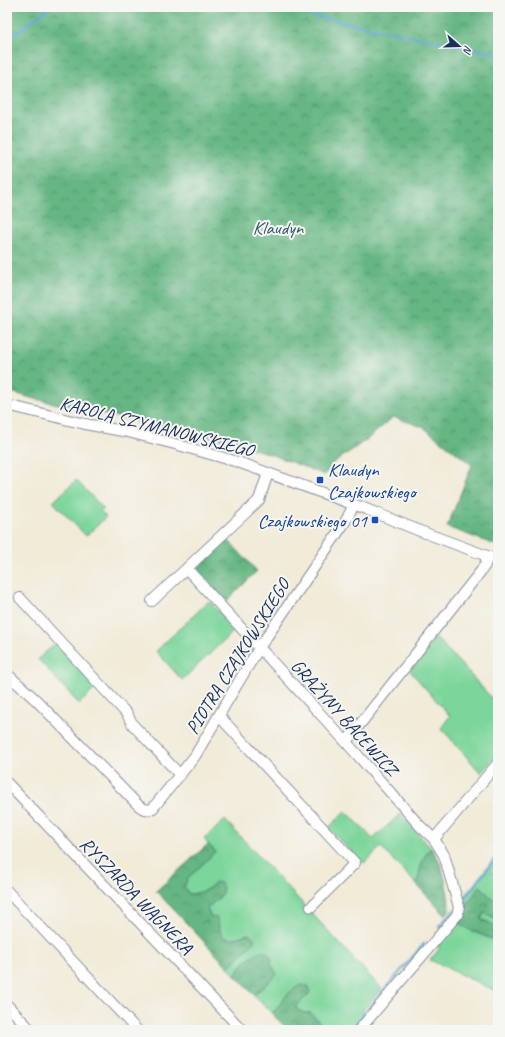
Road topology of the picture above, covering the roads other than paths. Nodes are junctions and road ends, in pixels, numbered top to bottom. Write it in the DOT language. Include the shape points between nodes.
graph roads {
  1 [pos="7,405"];
  2 [pos="268,473"];
  3 [pos="354,505"];
  4 [pos="487,557"];
  5 [pos="498,560"];
  6 [pos="187,569"];
  7 [pos="20,598"];
  8 [pos="152,601"];
  9 [pos="259,648"];
  10 [pos="7,674"];
  11 [pos="218,716"];
  12 [pos="346,742"];
  13 [pos="498,763"];
  14 [pos="180,775"];
  15 [pos="7,783"];
  16 [pos="434,839"];
  17 [pos="7,891"];
  18 [pos="311,907"];
  19 [pos="7,1005"];
  20 [pos="31,1030"];
  21 [pos="137,1030"];
  22 [pos="242,1030"];
  23 [pos="359,1030"];
  1 -- 2 [label="street, KAROLA SZYMANOWSKIEGO" via="175,444"];
  2 -- 3 [label="street, KAROLA SZYMANOWSKIEGO"];
  2 -- 6 [label="street" via="256,503"];
  3 -- 4 [label="street, KAROLA SZYMANOWSKIEGO"];
  3 -- 9 [label="street, PIOTRA CZAJKOWSKIEGO"];
  4 -- 5 [label="street, KAROLA SZYMANOWSKIEGO"];
  4 -- 12 [label="street" via="481,571"];
  6 -- 8 [label="street"];
  6 -- 9 [label="street, GRAŻYNY BACEWICZ"];
  7 -- 14 [label="street"];
  9 -- 11 [label="street, PIOTRA CZAJKOWSKIEGO"];
  9 -- 12 [label="street, GRAŻYNY BACEWICZ"];
  10 -- 14 [label="street, PIOTRA CZAJKOWSKIEGO" via="36,700 138,805 145,809 153,808"];
  11 -- 14 [label="street, PIOTRA CZAJKOWSKIEGO" via="204,744"];
  11 -- 18 [label="street" via="356,863"];
  12 -- 16 [label="street, GRAŻYNY BACEWICZ"];
  13 -- 16 [label="street"];
  15 -- 22 [label="street, RYSZARDA WAGNERA"];
  16 -- 23 [label="street, GRAŻYNY BACEWICZ" via="444,855 458,907 457,915"];
  17 -- 21 [label="street"];
  19 -- 20 [label="street"];
}
